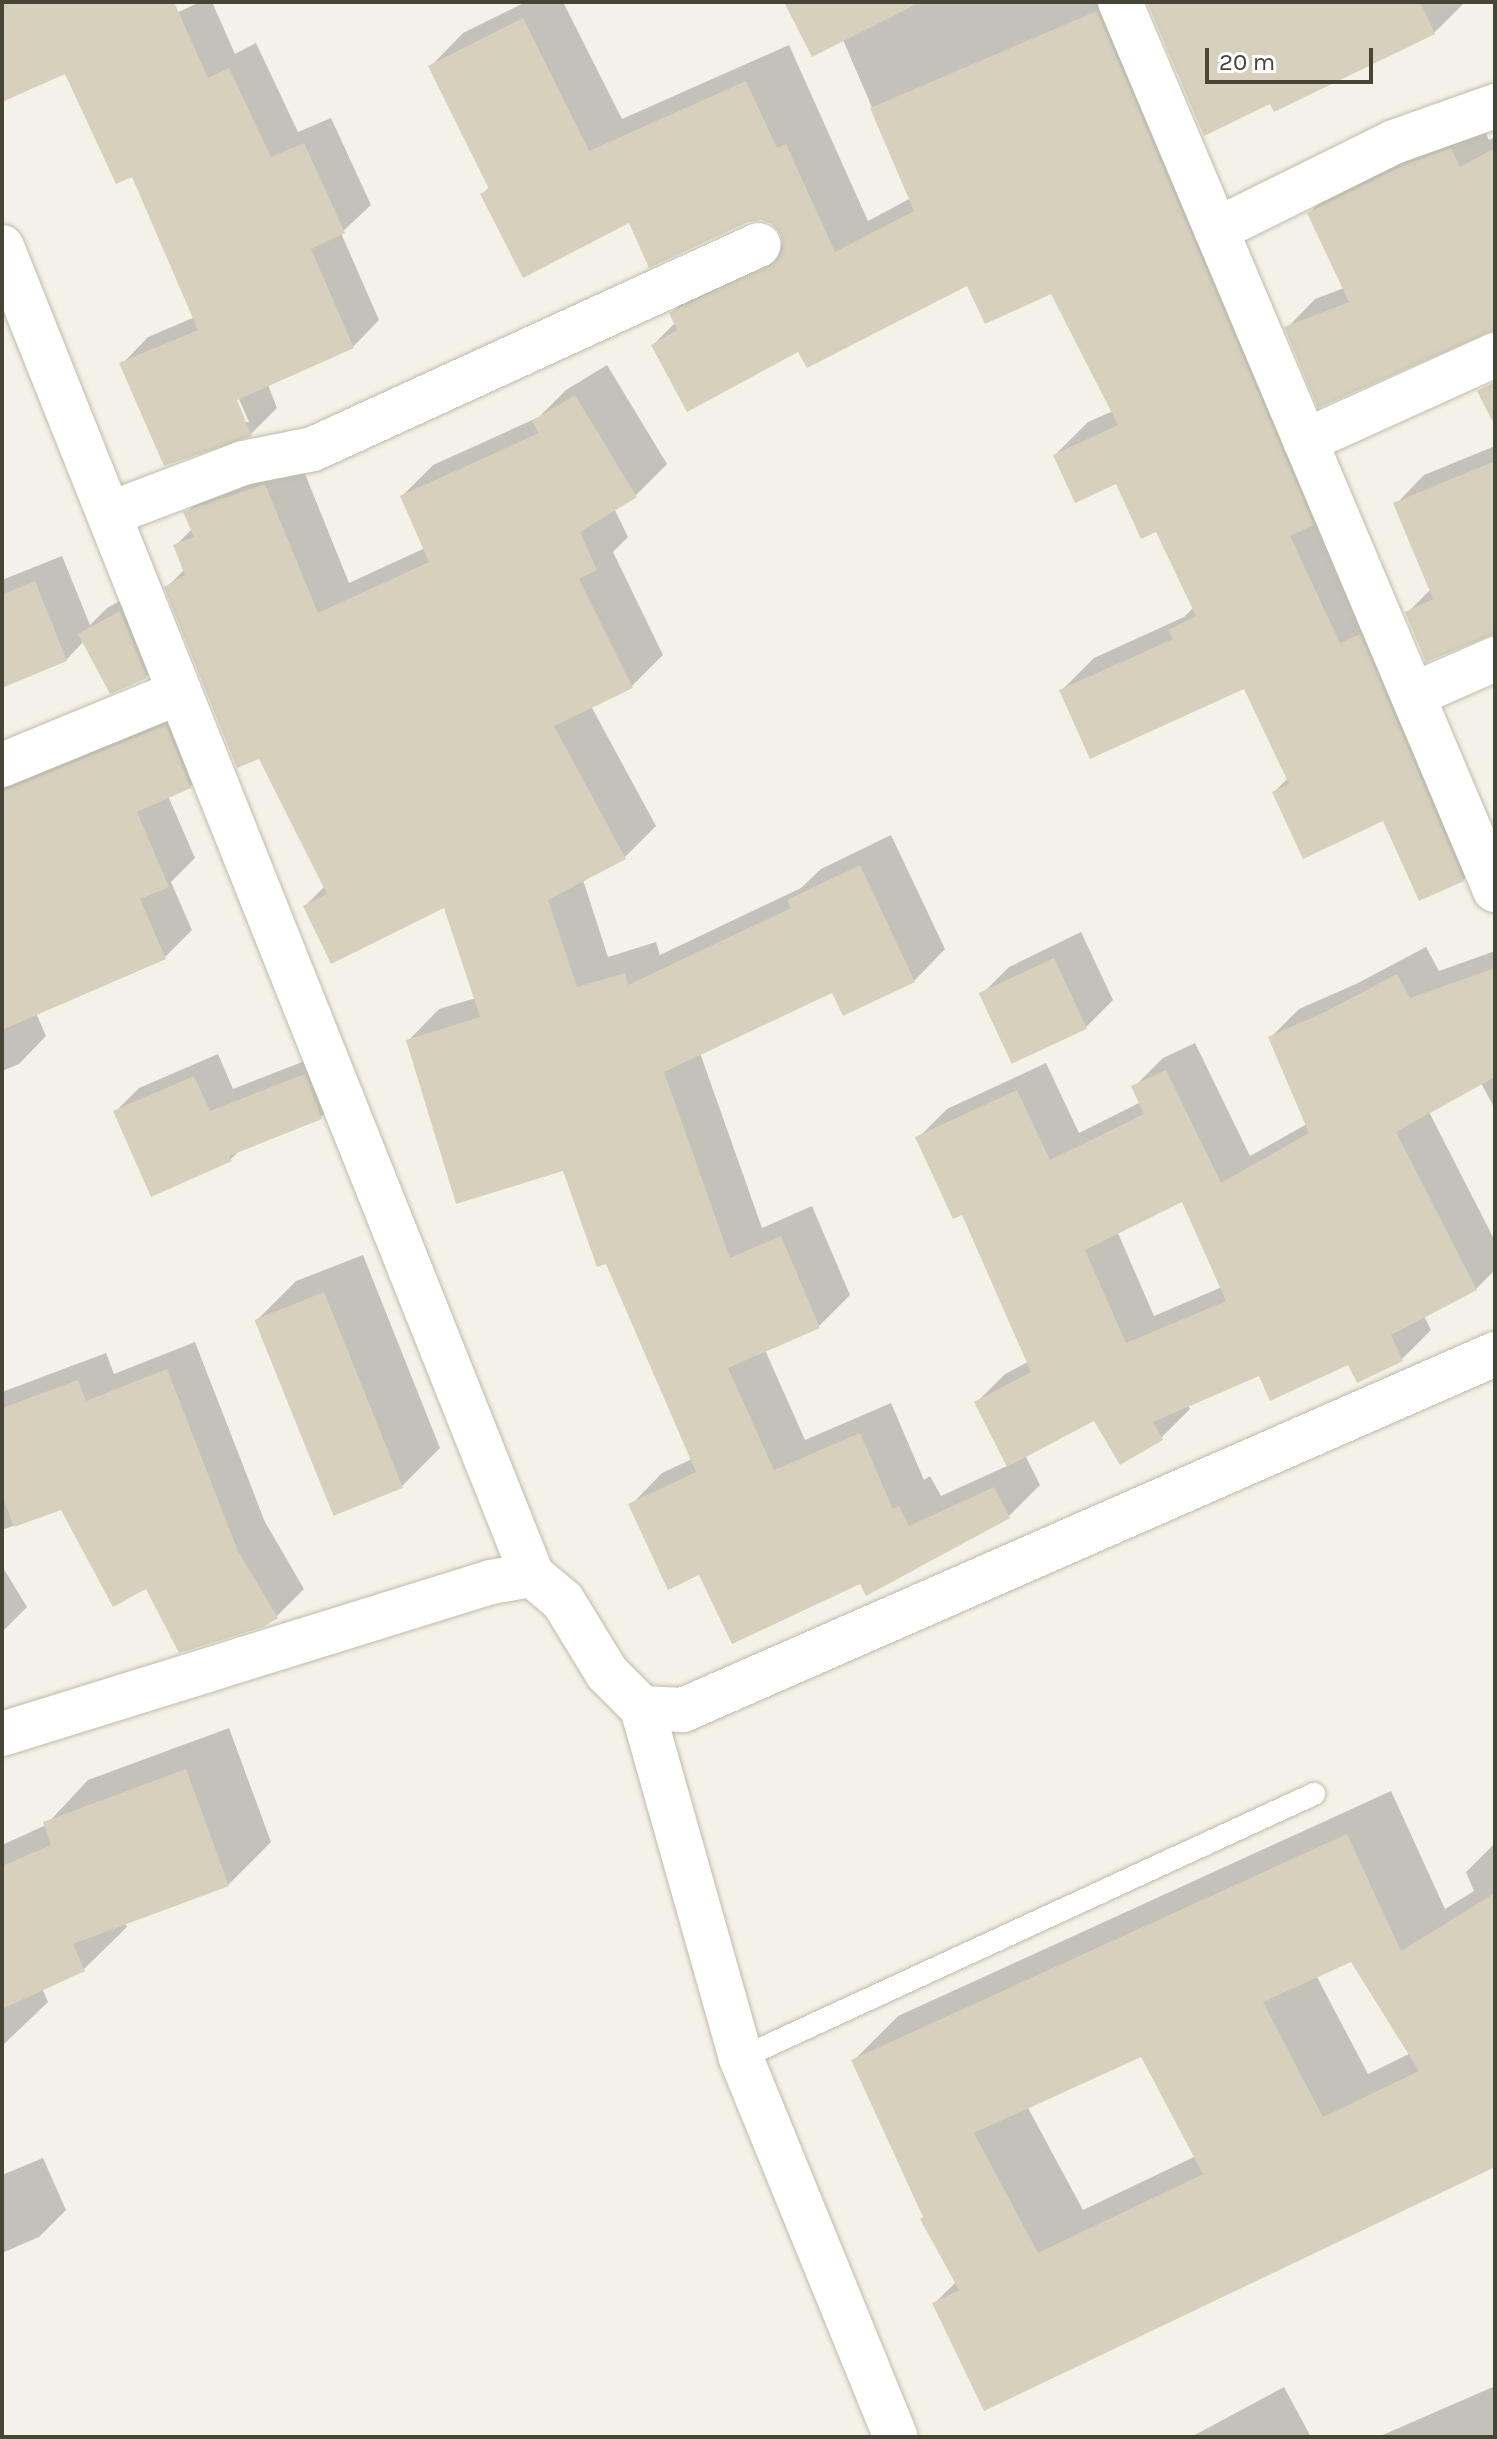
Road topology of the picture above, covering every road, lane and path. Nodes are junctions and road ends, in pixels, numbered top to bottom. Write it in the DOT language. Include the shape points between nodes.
graph roads {
  1 [pos="1120,2"];
  2 [pos="1495,106"];
  3 [pos="1216,230"];
  4 [pos="758,245"];
  5 [pos="2,247"];
  6 [pos="1495,355"];
  7 [pos="1305,441"];
  8 [pos="109,514"];
  9 [pos="1495,659"];
  10 [pos="180,692"];
  11 [pos="1413,695"];
  12 [pos="2,765"];
  13 [pos="1495,890"];
  14 [pos="1495,1354"];
  15 [pos="532,1575"];
  16 [pos="642,1708"];
  17 [pos="2,1734"];
  18 [pos="1314,1794"];
  19 [pos="741,2058"];
  20 [pos="896,2437"];
  1 -- 3 [label="street"];
  2 -- 3 [label="street" via="1394,142"];
  3 -- 7 [label="street"];
  4 -- 8 [label="street" via="313,449 243,463"];
  5 -- 8 [label="street"];
  6 -- 7 [label="street"];
  7 -- 11 [label="street"];
  8 -- 10 [label="street"];
  9 -- 11 [label="street"];
  10 -- 12 [label="street"];
  10 -- 15 [label="street"];
  11 -- 13 [label="street"];
  14 -- 16 [label="street" via="683,1710"];
  15 -- 16 [label="street" via="563,1601 607,1673"];
  15 -- 17 [label="street" via="491,1582"];
  16 -- 19 [label="street"];
  18 -- 19 [label="lane"];
  19 -- 20 [label="street"];
}
